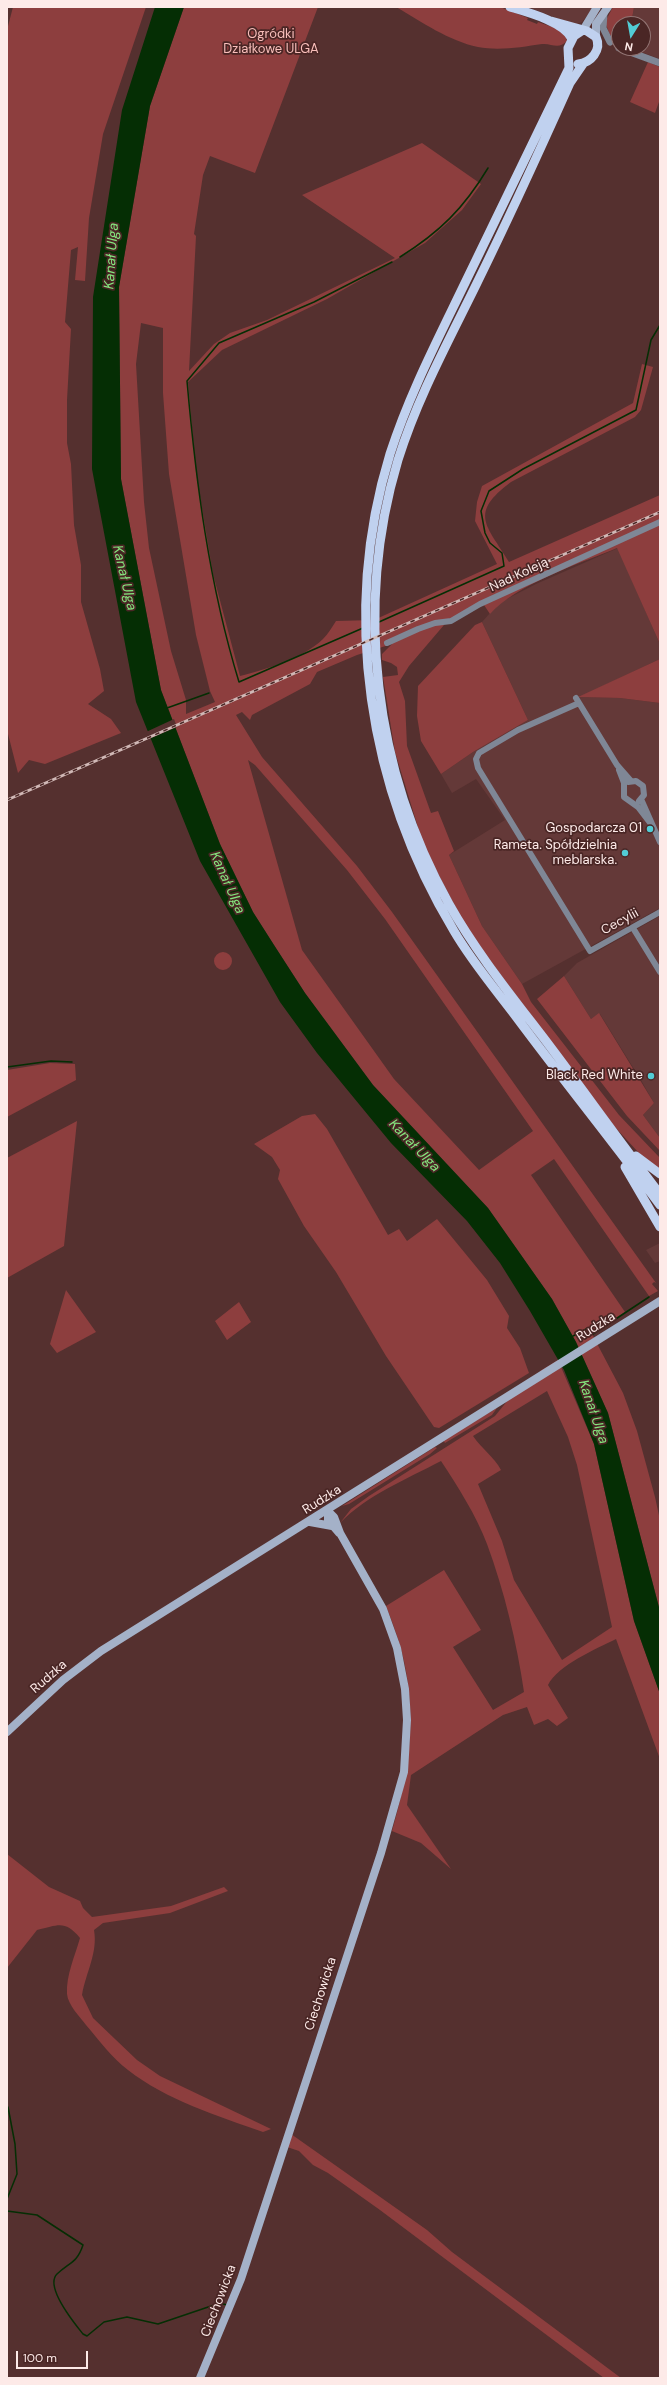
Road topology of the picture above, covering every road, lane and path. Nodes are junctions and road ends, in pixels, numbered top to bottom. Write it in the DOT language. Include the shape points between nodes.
graph roads {
  1 [pos="510,7"];
  2 [pos="597,7"];
  3 [pos="606,10"];
  4 [pos="551,21"];
  5 [pos="583,30"];
  6 [pos="596,36"];
  7 [pos="572,39"];
  8 [pos="610,42"];
  9 [pos="598,47"];
  10 [pos="641,56"];
  11 [pos="569,58"];
  12 [pos="660,63"];
  13 [pos="583,64"];
  14 [pos="660,522"];
  15 [pos="387,644"];
  16 [pos="373,679"];
  17 [pos="617,765"];
  18 [pos="631,780"];
  19 [pos="624,785"];
  20 [pos="642,799"];
  21 [pos="634,803"];
  22 [pos="651,824"];
  23 [pos="660,842"];
  24 [pos="660,912"];
  25 [pos="632,928"];
  26 [pos="660,972"];
  27 [pos="618,1136"];
  28 [pos="610,1141"];
  29 [pos="660,1174"];
  30 [pos="660,1194"];
  31 [pos="660,1205"];
  32 [pos="660,1227"];
  33 [pos="660,1302"];
  34 [pos="343,1502"];
  35 [pos="328,1511"];
  36 [pos="310,1522"];
  37 [pos="334,1524"];
  38 [pos="7,1732"];
  39 [pos="200,2378"];
  1 -- 4 [label="main road"];
  2 -- 5 [label="main road"];
  3 -- 6 [label="main road" via="596,25"];
  3 -- 8 [label="street" via="603,26"];
  4 -- 5 [label="main road"];
  4 -- 7 [label="main road" via="568,32"];
  5 -- 6 [label="main road"];
  5 -- 7 [label="main road"];
  6 -- 8 [label="street"];
  6 -- 9 [label="main road"];
  7 -- 11 [label="main road" via="568,50"];
  8 -- 9 [label="street"];
  9 -- 13 [label="main road" via="592,59"];
  10 -- 12 [label="street"];
  11 -- 13 [label="main road" via="577,64"];
  11 -- 16 [label="main road" via="568,70 425,366 404,414 390,457 376,510 366,600"];
  13 -- 16 [label="main road" via="569,85 414,416 399,459 380,541"];
  14 -- 15 [label="street, Nad Koleją" via="480,604 452,621 418,629"];
  16 -- 27 [label="main road" via="399,786 416,835 439,884 480,952"];
  16 -- 28 [label="main road" via="376,730 389,788 407,838 431,891 472,958"];
  17 -- 18 [label="street"];
  17 -- 19 [label="street"];
  17 -- 25 [label="street, Cecylii" via="578,701 518,730 479,753 476,762 590,951"];
  18 -- 19 [label="street"];
  18 -- 20 [label="street" via="638,781 643,786"];
  19 -- 21 [label="street" via="624,797"];
  20 -- 21 [label="street"];
  20 -- 22 [label="street"];
  21 -- 22 [label="street"];
  22 -- 23 [label="street"];
  24 -- 25 [label="street, Cecylii"];
  25 -- 26 [label="street"];
  27 -- 29 [label="main road" via="639,1159"];
  27 -- 30 [label="main road"];
  28 -- 31 [label="main road"];
  28 -- 32 [label="main road"];
  33 -- 34 [label="main road, Rudzka"];
  34 -- 35 [label="main road, Rudzka"];
  34 -- 37 [label="main road"];
  35 -- 36 [label="main road, Rudzka"];
  35 -- 37 [label="main road" via="328,1520"];
  36 -- 37 [label="main road"];
  36 -- 38 [label="main road, Rudzka" via="92,1658 51,1690"];
  37 -- 39 [label="main road, Ciechowicka" via="383,1609 398,1648 405,1689 406,1750 399,1793 241,2279"];
}
